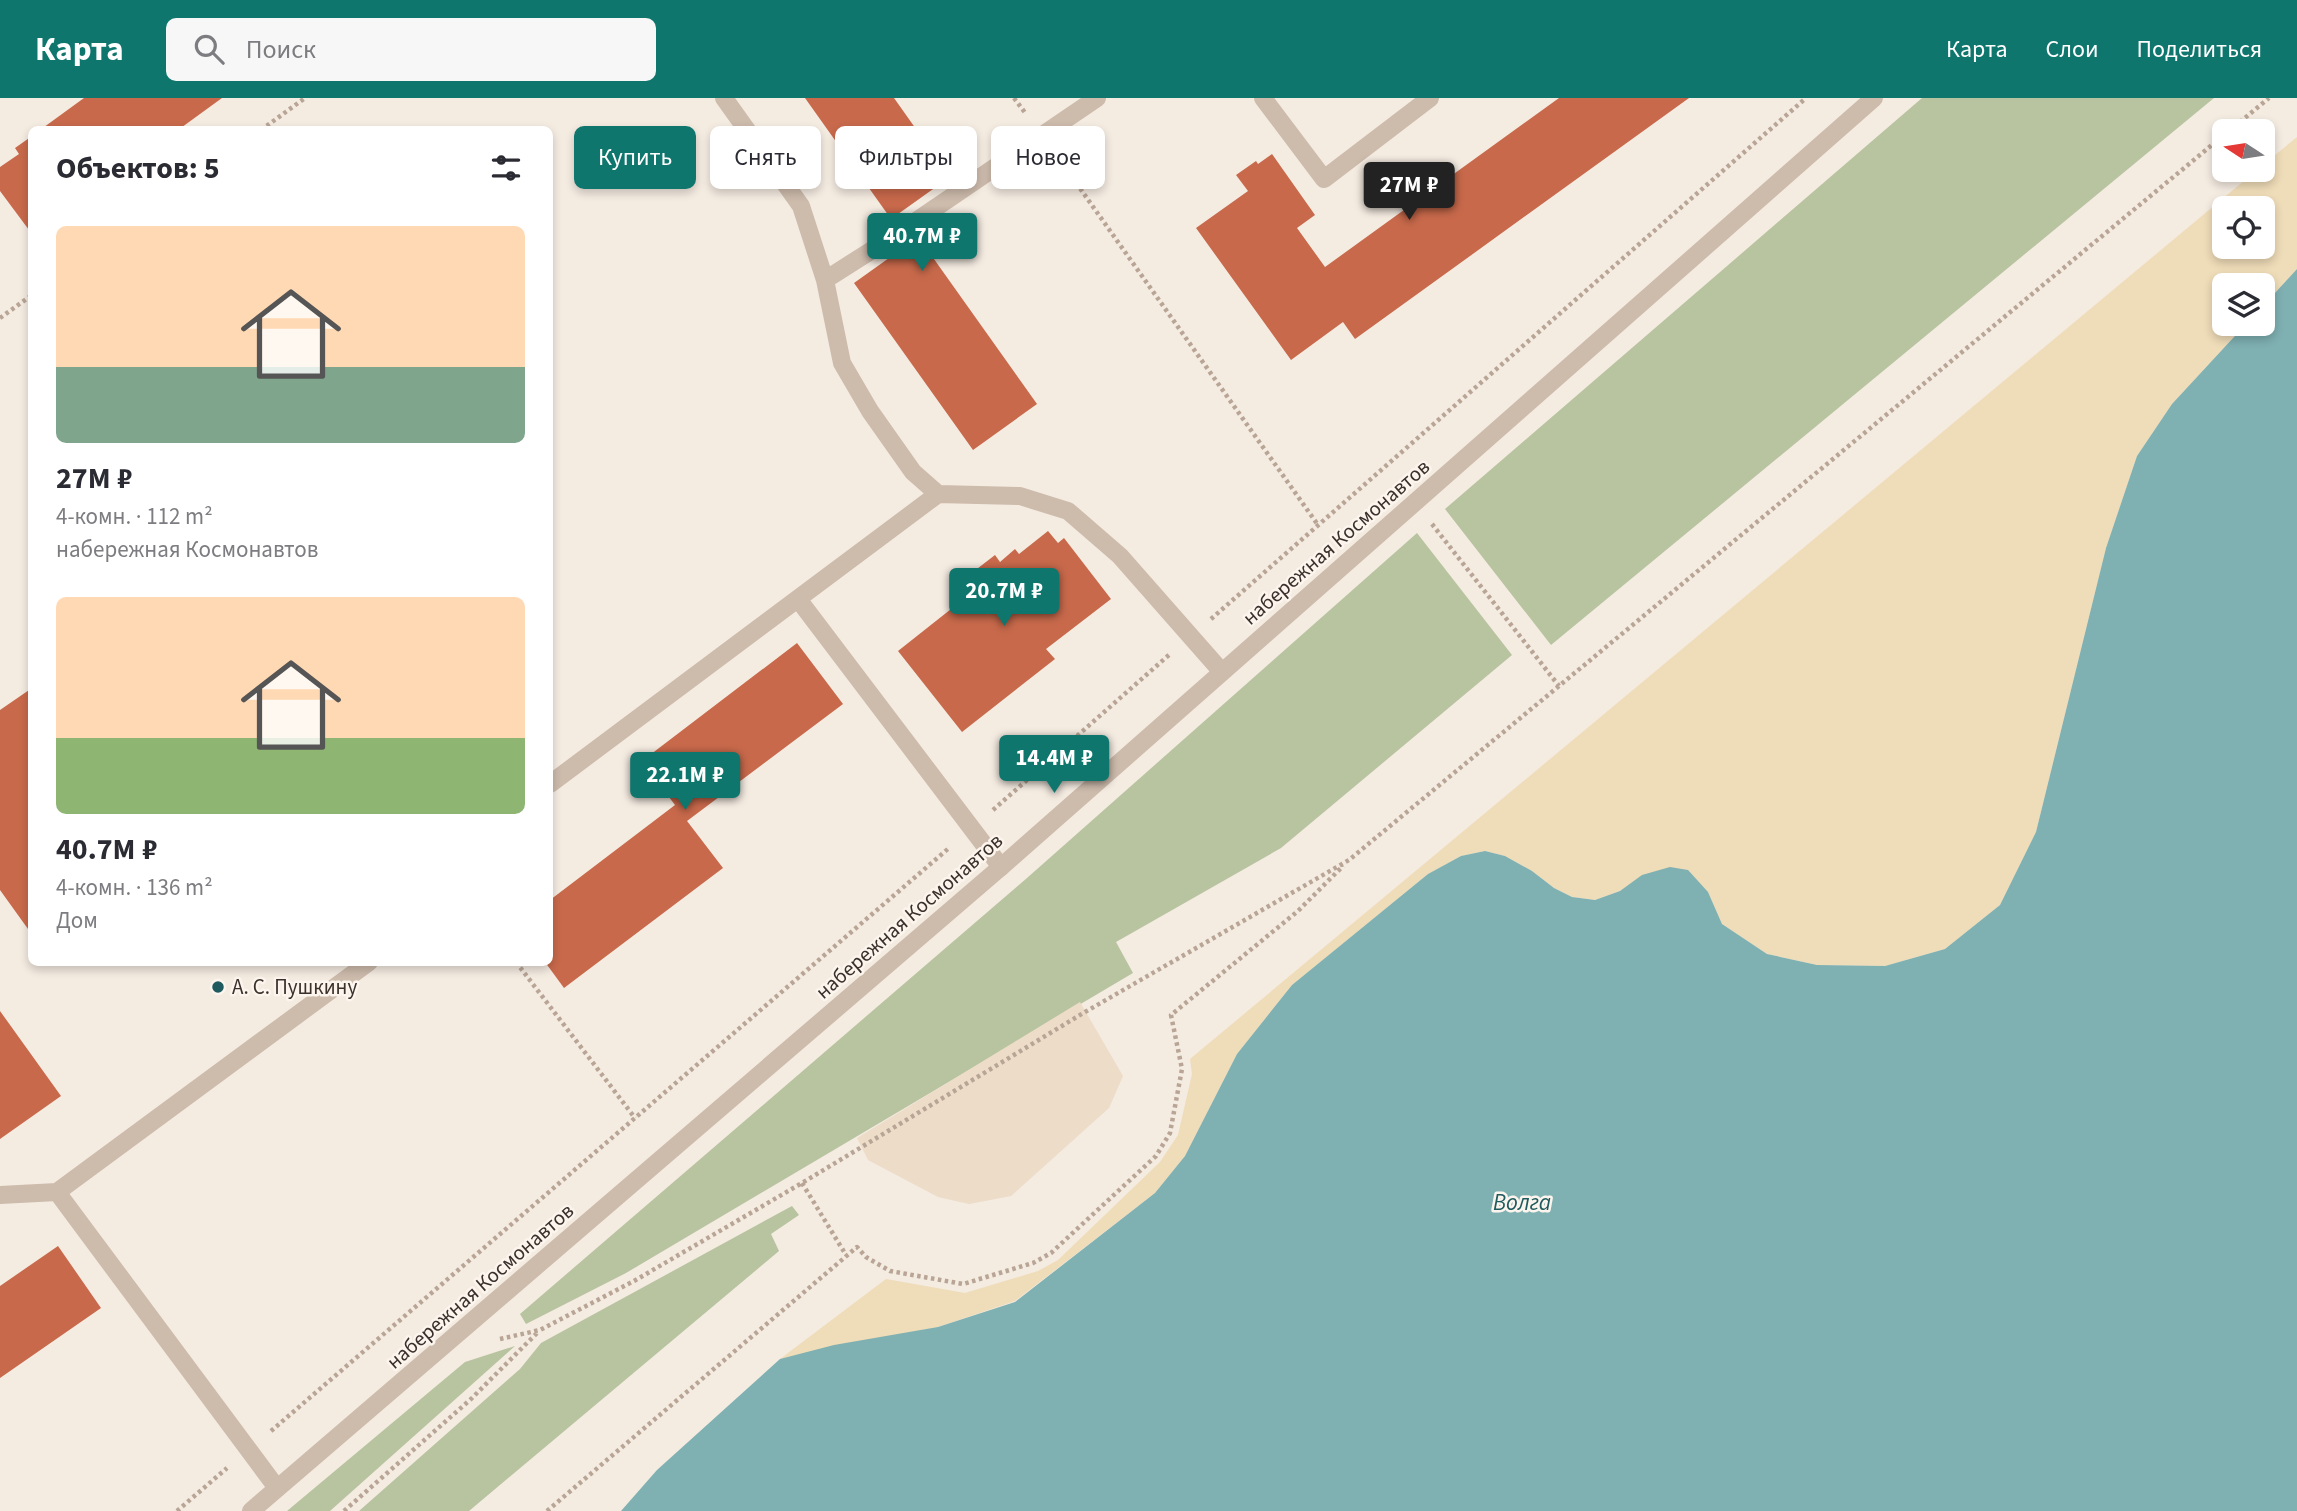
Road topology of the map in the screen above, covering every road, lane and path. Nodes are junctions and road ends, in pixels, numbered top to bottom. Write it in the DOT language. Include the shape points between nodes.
graph roads {
  1 [pos="305,98"];
  2 [pos="724,98"];
  3 [pos="1014,98"];
  4 [pos="1097,98"];
  5 [pos="1263,98"];
  6 [pos="1430,98"];
  7 [pos="1874,98"];
  8 [pos="2269,98"];
  9 [pos="2244,119"];
  10 [pos="266,126"];
  11 [pos="1035,126"];
  12 [pos="1055,126"];
  13 [pos="2212,145"];
  14 [pos="991,170"];
  15 [pos="1080,189"];
  16 [pos="901,232"];
  17 [pos="880,245"];
  18 [pos="825,280"];
  19 [pos="28,298"];
  20 [pos="0,318"];
  21 [pos="938,494"];
  22 [pos="1318,525"];
  23 [pos="1450,548"];
  24 [pos="798,599"];
  25 [pos="1222,672"];
  26 [pos="1559,686"];
  27 [pos="553,782"];
  28 [pos="1349,860"];
  29 [pos="1001,867"];
  30 [pos="364,966"];
  31 [pos="519,966"];
  32 [pos="635,1118"];
  33 [pos="802,1183"];
  34 [pos="57,1192"];
  35 [pos="0,1195"];
  36 [pos="846,1255"];
  37 [pos="540,1330"];
  38 [pos="489,1341"];
  39 [pos="277,1488"];
  40 [pos="251,1511"];
  41 [pos="344,1511"];
  42 [pos="547,1511"];
  1 -- 10 [label="path"];
  2 -- 18 [label="street" via="801,206"];
  3 -- 11 [label="path"];
  4 -- 12 [label="street"];
  5 -- 6 [label="street" via="1324,179"];
  7 -- 25 [label="street, набережная Космонавтов"];
  8 -- 9 [label="path"];
  13 -- 26 [label="path"];
  14 -- 16 [label="street"];
  15 -- 22 [label="path"];
  17 -- 18 [label="street"];
  18 -- 21 [label="street" via="842,363 913,472"];
  19 -- 20 [label="path"];
  21 -- 24 [label="street"];
  21 -- 25 [label="street" via="1020,496 1068,511 1120,556"];
  23 -- 26 [label="path"];
  24 -- 27 [label="street"];
  24 -- 29 [label="street"];
  25 -- 29 [label="street, набережная Космонавтов"];
  26 -- 28 [label="path"];
  28 -- 33 [label="path"];
  28 -- 36 [label="path" via="1298,911 1171,1015 1182,1069 1170,1133 1156,1156 1051,1253 963,1284 890,1271 857,1247"];
  29 -- 39 [label="street, набережная Космонавтов"];
  30 -- 34 [label="street"];
  31 -- 32 [label="path"];
  33 -- 36 [label="path"];
  33 -- 37 [label="path"];
  34 -- 35 [label="street"];
  34 -- 39 [label="street"];
  36 -- 42 [label="path"];
  37 -- 38 [label="path"];
  37 -- 41 [label="path" via="471,1399"];
  39 -- 40 [label="street, набережная Космонавтов"];
}
